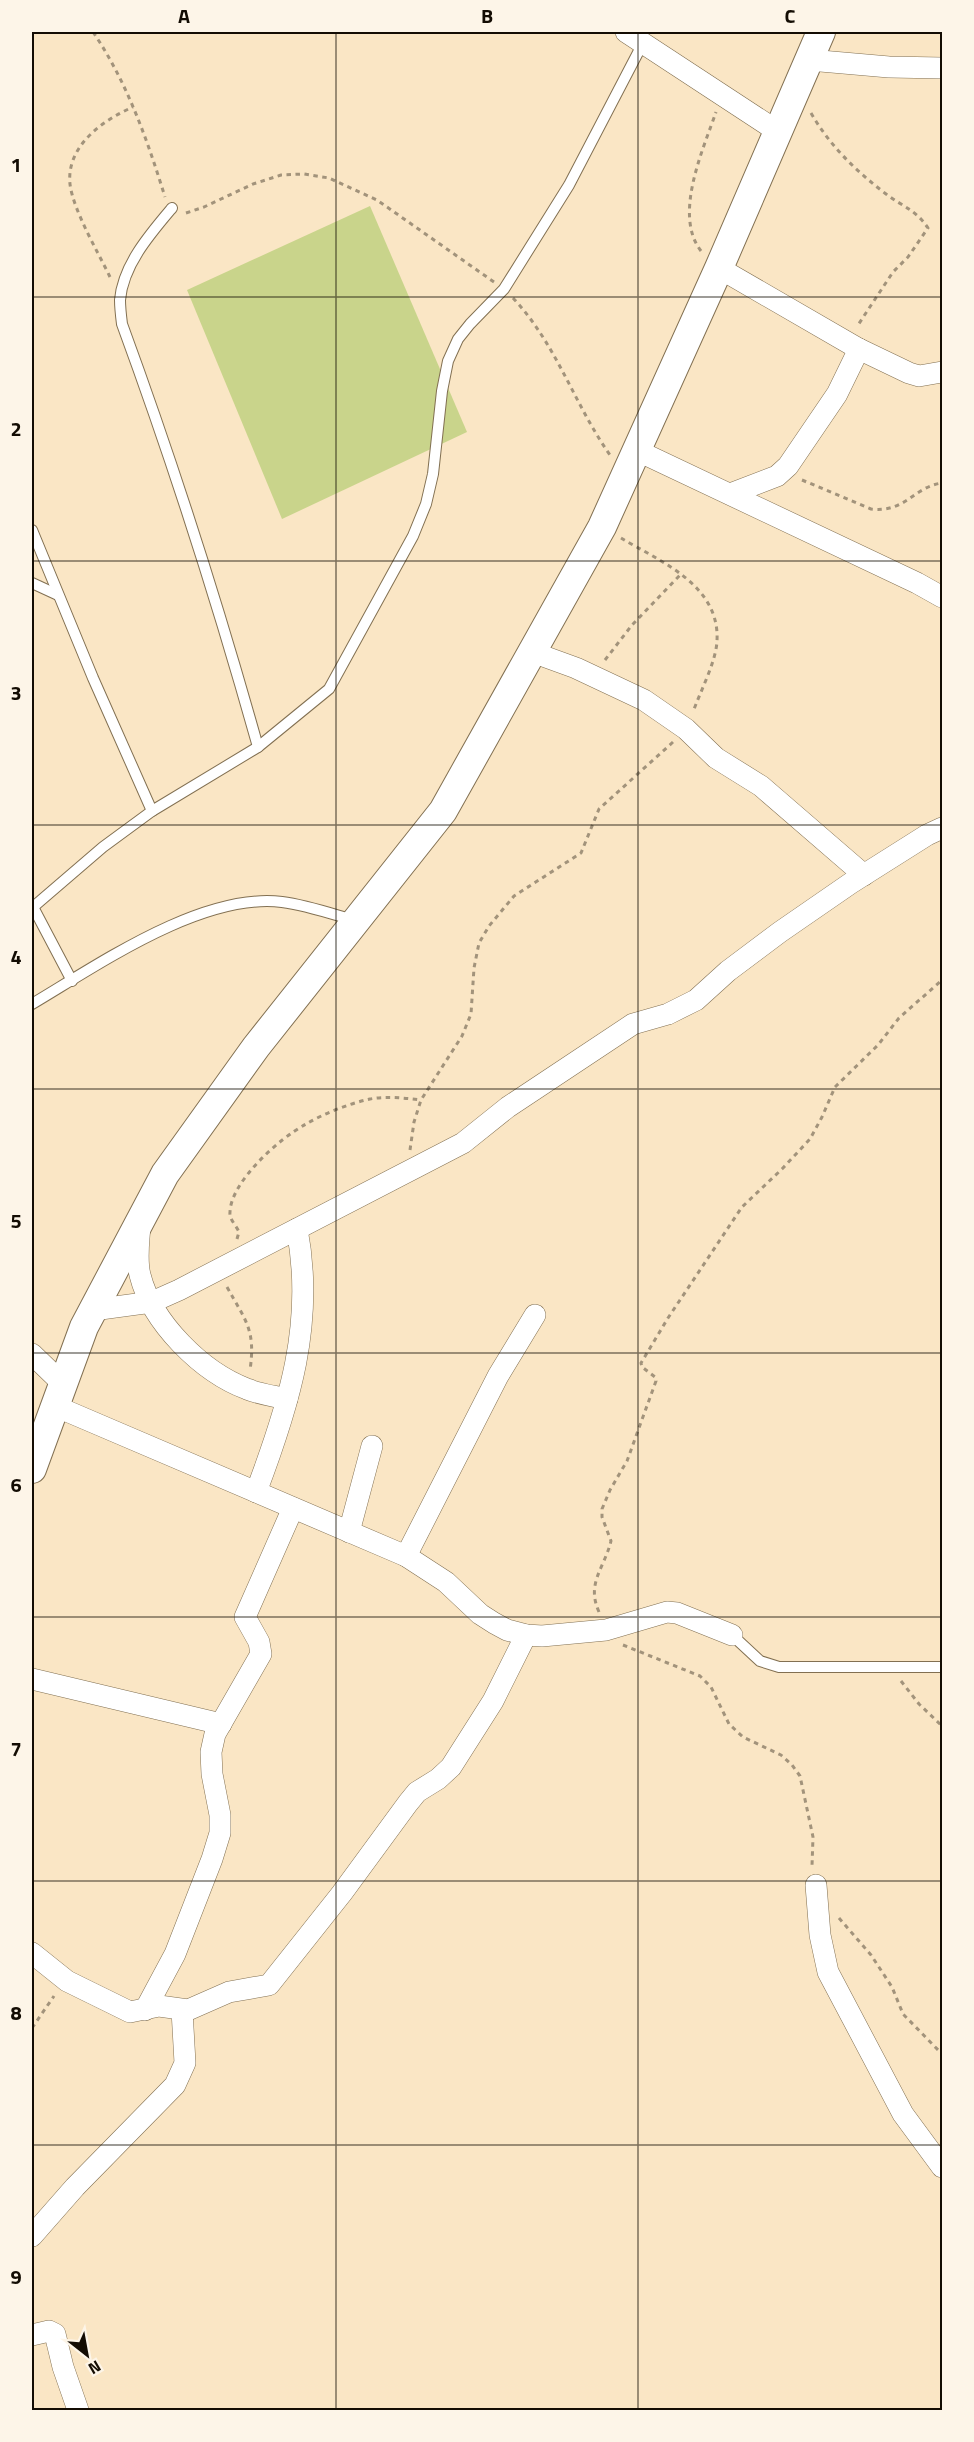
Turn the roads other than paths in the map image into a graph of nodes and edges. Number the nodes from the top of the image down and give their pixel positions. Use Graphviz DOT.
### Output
graph roads {
  1 [pos="822,32"];
  2 [pos="634,35"];
  3 [pos="809,60"];
  4 [pos="942,68"];
  5 [pos="777,131"];
  6 [pos="172,208"];
  7 [pos="719,268"];
  8 [pos="853,345"];
  9 [pos="942,372"];
  10 [pos="636,450"];
  11 [pos="730,494"];
  12 [pos="32,530"];
  13 [pos="32,583"];
  14 [pos="58,595"];
  15 [pos="942,597"];
  16 [pos="532,652"];
  17 [pos="258,747"];
  18 [pos="152,811"];
  19 [pos="942,828"];
  20 [pos="864,876"];
  21 [pos="32,907"];
  22 [pos="356,921"];
  23 [pos="72,981"];
  24 [pos="32,1004"];
  25 [pos="140,1221"];
  26 [pos="297,1230"];
  27 [pos="152,1302"];
  28 [pos="93,1310"];
  29 [pos="535,1315"];
  30 [pos="32,1354"];
  31 [pos="59,1395"];
  32 [pos="287,1399"];
  33 [pos="372,1446"];
  34 [pos="32,1469"];
  35 [pos="256,1492"];
  36 [pos="293,1508"];
  37 [pos="349,1532"];
  38 [pos="406,1556"];
  39 [pos="526,1635"];
  40 [pos="732,1635"];
  41 [pos="942,1667"];
  42 [pos="32,1679"];
  43 [pos="221,1724"];
  44 [pos="816,1885"];
  45 [pos="32,1953"];
  46 [pos="145,2010"];
  47 [pos="182,2010"];
  48 [pos="942,2167"];
  49 [pos="32,2236"];
  50 [pos="32,2335"];
  51 [pos="78,2410"];
  1 -- 3 [label="main road"];
  2 -- 5 [label="street"];
  2 -- 17 [label="lane"];
  3 -- 4 [label="street"];
  3 -- 5 [label="main road"];
  5 -- 7 [label="main road"];
  6 -- 17 [label="lane"];
  7 -- 8 [label="street"];
  7 -- 10 [label="main road"];
  8 -- 9 [label="street"];
  8 -- 11 [label="street"];
  10 -- 11 [label="street"];
  10 -- 16 [label="main road"];
  11 -- 15 [label="street"];
  12 -- 14 [label="lane"];
  13 -- 14 [label="lane"];
  14 -- 18 [label="lane"];
  16 -- 20 [label="street"];
  16 -- 22 [label="main road"];
  17 -- 18 [label="lane"];
  18 -- 21 [label="lane"];
  19 -- 20 [label="street"];
  20 -- 26 [label="street"];
  21 -- 23 [label="lane"];
  22 -- 23 [label="lane"];
  22 -- 25 [label="main road"];
  23 -- 24 [label="lane"];
  25 -- 27 [label="street"];
  25 -- 28 [label="main road"];
  26 -- 27 [label="street"];
  26 -- 32 [label="street"];
  27 -- 28 [label="street"];
  27 -- 32 [label="street"];
  28 -- 31 [label="main road"];
  29 -- 38 [label="street"];
  30 -- 31 [label="street"];
  31 -- 34 [label="main road"];
  31 -- 35 [label="street"];
  32 -- 35 [label="street"];
  33 -- 37 [label="street"];
  35 -- 36 [label="street"];
  36 -- 37 [label="street"];
  36 -- 43 [label="street"];
  37 -- 38 [label="street"];
  38 -- 39 [label="street"];
  39 -- 40 [label="street"];
  39 -- 47 [label="street"];
  40 -- 41 [label="lane"];
  42 -- 43 [label="street"];
  43 -- 46 [label="street"];
  44 -- 48 [label="street"];
  45 -- 46 [label="street"];
  46 -- 47 [label="street"];
  47 -- 49 [label="street"];
  50 -- 51 [label="street"];
}
